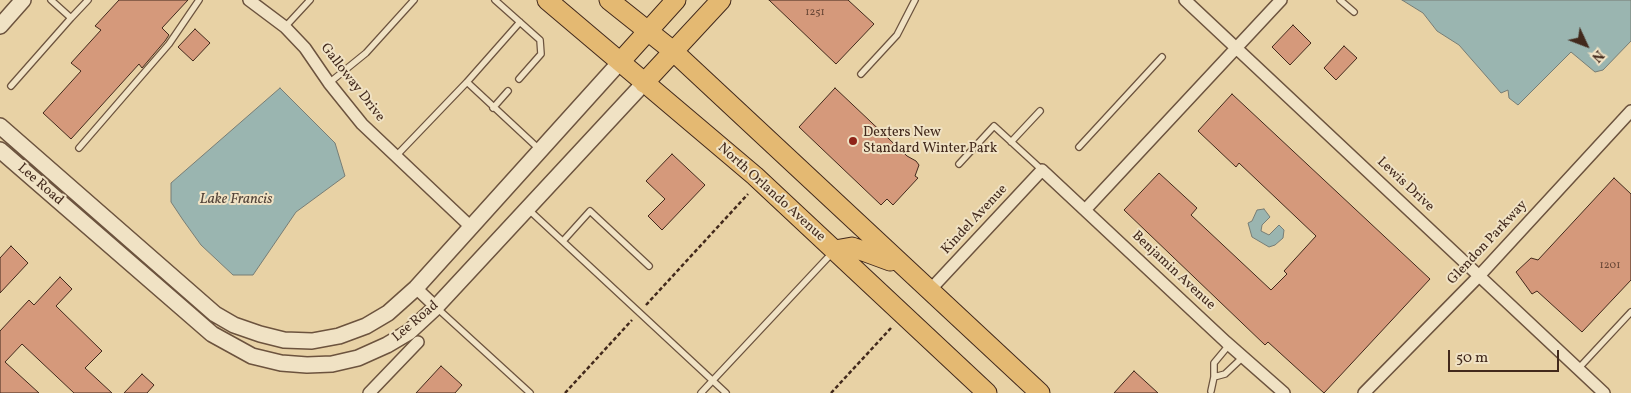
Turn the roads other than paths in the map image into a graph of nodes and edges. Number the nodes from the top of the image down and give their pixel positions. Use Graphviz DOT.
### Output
graph roads {
  1 [pos="23,0"];
  2 [pos="51,0"];
  3 [pos="88,0"];
  4 [pos="199,0"];
  5 [pos="310,0"];
  6 [pos="414,0"];
  7 [pos="495,0"];
  8 [pos="547,0"];
  9 [pos="610,0"];
  10 [pos="676,0"];
  11 [pos="721,0"];
  12 [pos="916,0"];
  13 [pos="1185,0"];
  14 [pos="1281,0"];
  15 [pos="1340,0"];
  16 [pos="255,1"];
  17 [pos="1354,12"];
  18 [pos="71,18"];
  19 [pos="520,22"];
  20 [pos="0,26"];
  21 [pos="285,27"];
  22 [pos="649,30"];
  23 [pos="1236,48"];
  24 [pos="674,51"];
  25 [pos="1162,57"];
  26 [pos="620,62"];
  27 [pos="861,74"];
  28 [pos="519,79"];
  29 [pos="329,82"];
  30 [pos="467,82"];
  31 [pos="644,83"];
  32 [pos="11,86"];
  33 [pos="508,91"];
  34 [pos="494,108"];
  35 [pos="1040,111"];
  36 [pos="1629,116"];
  37 [pos="0,126"];
  38 [pos="1011,142"];
  39 [pos="1079,147"];
  40 [pos="79,148"];
  41 [pos="0,150"];
  42 [pos="541,151"];
  43 [pos="397,155"];
  44 [pos="959,164"];
  45 [pos="1042,170"];
  46 [pos="528,208"];
  47 [pos="1085,210"];
  48 [pos="472,228"];
  49 [pos="563,241"];
  50 [pos="140,249"];
  51 [pos="835,250"];
  52 [pos="129,262"];
  53 [pos="648,266"];
  54 [pos="906,268"];
  55 [pos="1479,276"];
  56 [pos="416,288"];
  57 [pos="930,290"];
  58 [pos="436,307"];
  59 [pos="1631,312"];
  60 [pos="418,342"];
  61 [pos="1230,345"];
  62 [pos="1243,357"];
  63 [pos="1578,369"];
  64 [pos="1214,377"];
  65 [pos="713,380"];
  66 [pos="1210,392"];
  67 [pos="369,393"];
  68 [pos="530,393"];
  69 [pos="701,393"];
  70 [pos="726,393"];
  71 [pos="987,393"];
  72 [pos="1040,393"];
  73 [pos="1284,393"];
  74 [pos="1364,393"];
  75 [pos="1604,393"];
  1 -- 20 [label="street"];
  2 -- 18 [label="lane"];
  3 -- 18 [label="lane"];
  4 -- 40 [label="lane"];
  5 -- 21 [label="lane"];
  6 -- 29 [label="lane"];
  7 -- 19 [label="lane"];
  8 -- 26 [label="main road, North Orlando Avenue"];
  9 -- 22 [label="main road"];
  10 -- 22 [label="main road, Lee Road"];
  11 -- 24 [label="main road, Lee Road"];
  12 -- 27 [label="lane"];
  13 -- 23 [label="street, Lewis Drive"];
  14 -- 23 [label="street"];
  15 -- 17 [label="lane"];
  16 -- 21 [label="street, Galloway Drive"];
  18 -- 32 [label="lane"];
  19 -- 28 [label="lane"];
  19 -- 30 [label="lane"];
  21 -- 29 [label="street, Galloway Drive"];
  22 -- 24 [label="main road"];
  22 -- 26 [label="main road, Lee Road"];
  23 -- 47 [label="street"];
  23 -- 55 [label="street, Lewis Drive"];
  24 -- 31 [label="main road, Lee Road"];
  24 -- 54 [label="main road"];
  25 -- 39 [label="lane"];
  26 -- 31 [label="main road, North Orlando Avenue"];
  26 -- 42 [label="street, Lee Road"];
  29 -- 43 [label="street, Galloway Drive"];
  30 -- 34 [label="lane"];
  30 -- 43 [label="lane"];
  31 -- 46 [label="street, Lee Road"];
  31 -- 51 [label="main road, North Orlando Avenue"];
  33 -- 34 [label="lane"];
  34 -- 42 [label="lane"];
  35 -- 38 [label="lane"];
  36 -- 55 [label="street, Glendon Parkway"];
  37 -- 50 [label="street, Lee Road"];
  38 -- 44 [label="lane"];
  38 -- 45 [label="lane"];
  41 -- 52 [label="street, Lee Road"];
  42 -- 48 [label="street, Lee Road"];
  43 -- 48 [label="street, Galloway Drive"];
  45 -- 47 [label="street, Benjamin Avenue"];
  45 -- 57 [label="street, Kindel Avenue"];
  46 -- 49 [label="lane"];
  46 -- 58 [label="street, Lee Road"];
  47 -- 61 [label="street, Benjamin Avenue"];
  48 -- 56 [label="street, Lee Road"];
  49 -- 53 [label="lane"];
  49 -- 65 [label="lane"];
  50 -- 52 [label="street"];
  50 -- 56 [label="street, Lee Road"];
  51 -- 54 [label="main road"];
  51 -- 65 [label="lane"];
  51 -- 71 [label="main road, North Orlando Avenue"];
  52 -- 58 [label="street, Lee Road"];
  54 -- 57 [label="main road"];
  55 -- 63 [label="street, Lewis Drive"];
  55 -- 74 [label="street, Glendon Parkway"];
  56 -- 58 [label="street"];
  57 -- 72 [label="main road"];
  58 -- 68 [label="lane"];
  59 -- 63 [label="lane"];
  60 -- 67 [label="street"];
  61 -- 62 [label="street, Benjamin Avenue"];
  61 -- 64 [label="lane"];
  62 -- 64 [label="lane"];
  62 -- 73 [label="street, Benjamin Avenue"];
  63 -- 75 [label="street, Lewis Drive"];
  64 -- 66 [label="lane"];
  65 -- 69 [label="lane"];
  65 -- 70 [label="lane"];
}
